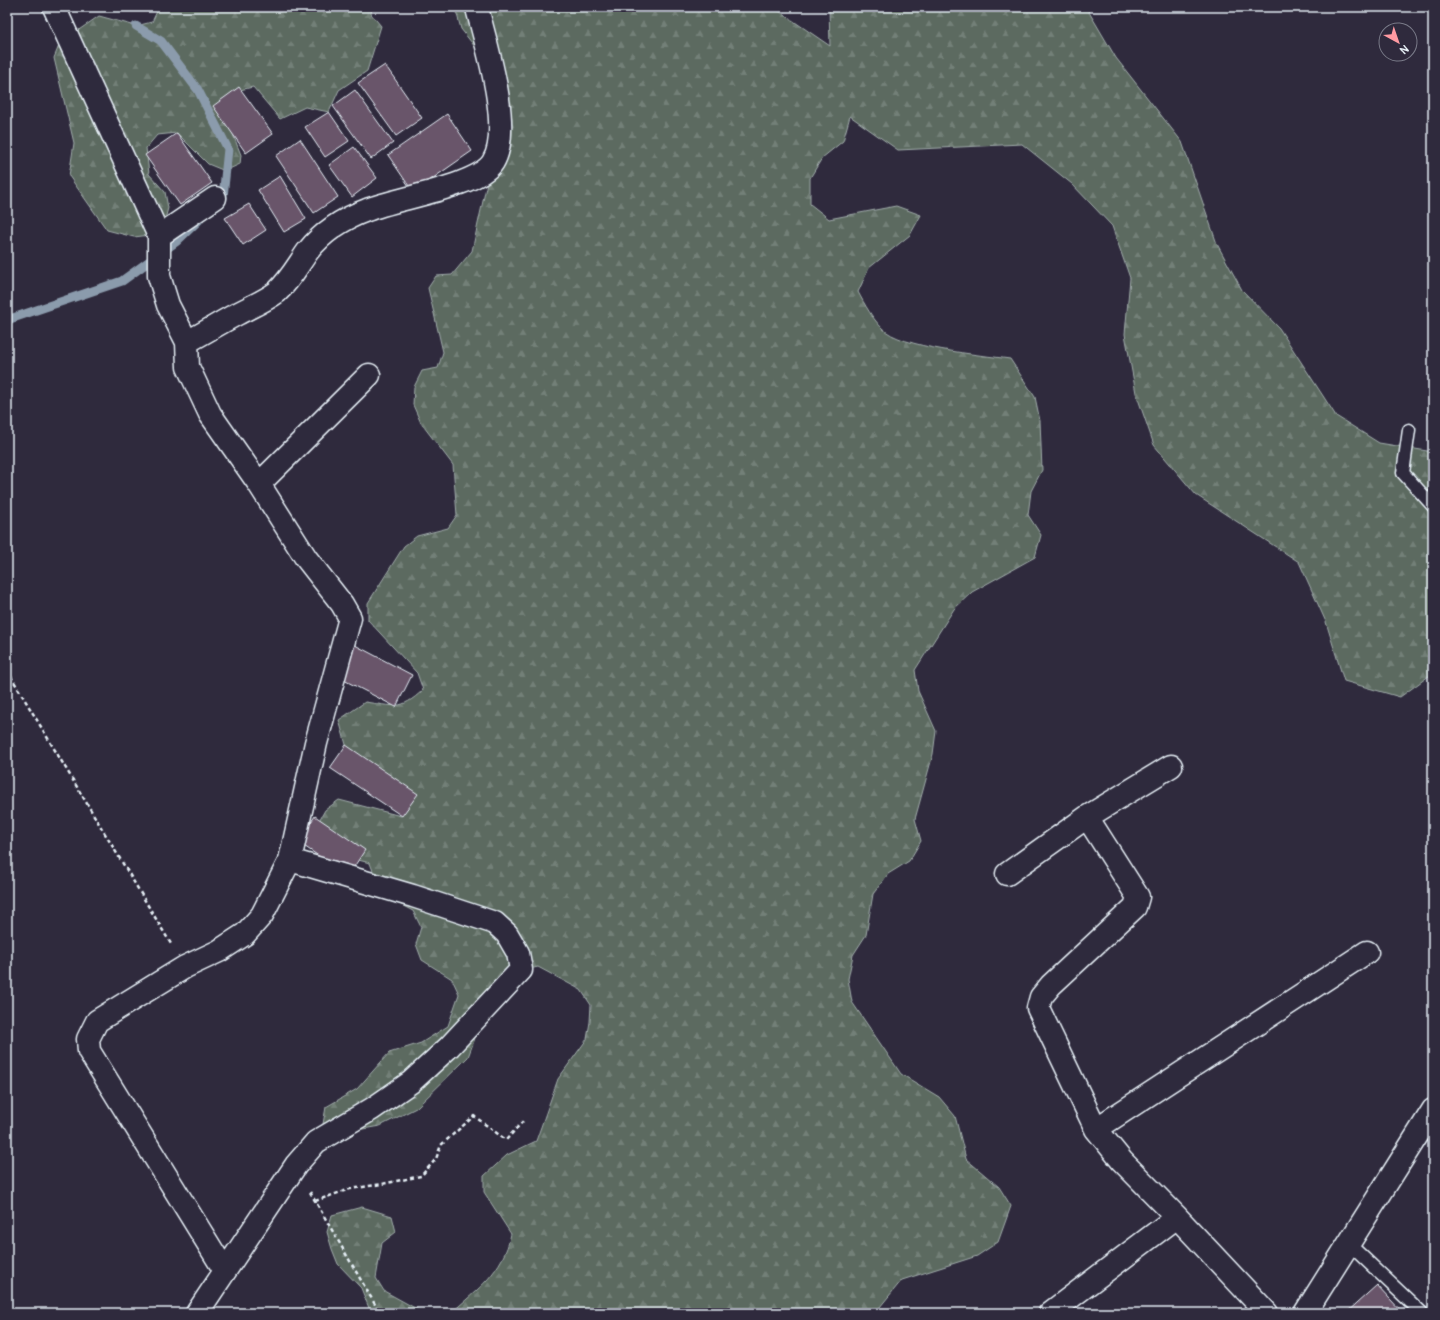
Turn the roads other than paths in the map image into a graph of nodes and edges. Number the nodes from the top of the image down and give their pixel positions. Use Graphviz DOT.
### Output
graph roads {
  1 [pos="54,7"];
  2 [pos="477,8"];
  3 [pos="215,198"];
  4 [pos="160,239"];
  5 [pos="187,342"];
  6 [pos="369,375"];
  7 [pos="1409,430"];
  8 [pos="259,484"];
  9 [pos="1433,506"];
  10 [pos="1171,766"];
  11 [pos="1087,817"];
  12 [pos="290,860"];
  13 [pos="1007,874"];
  14 [pos="1367,952"];
  15 [pos="1433,1110"];
  16 [pos="1096,1129"];
  17 [pos="1177,1216"];
  18 [pos="1348,1243"];
  19 [pos="225,1271"];
  20 [pos="197,1313"];
  21 [pos="1050,1313"];
  22 [pos="1267,1313"];
  23 [pos="1305,1313"];
  24 [pos="1422,1313"];
  1 -- 4 [label="street"];
  2 -- 5 [label="street"];
  3 -- 4 [label="street"];
  4 -- 5 [label="street"];
  5 -- 8 [label="street"];
  6 -- 8 [label="street"];
  7 -- 9 [label="lane"];
  8 -- 12 [label="street"];
  10 -- 11 [label="street"];
  11 -- 13 [label="street"];
  11 -- 16 [label="street"];
  12 -- 19 [label="street"];
  12 -- 19 [label="street"];
  14 -- 16 [label="street"];
  15 -- 18 [label="street"];
  16 -- 17 [label="street"];
  17 -- 21 [label="street"];
  17 -- 22 [label="street"];
  18 -- 23 [label="street"];
  18 -- 24 [label="lane"];
  19 -- 20 [label="street"];
}
